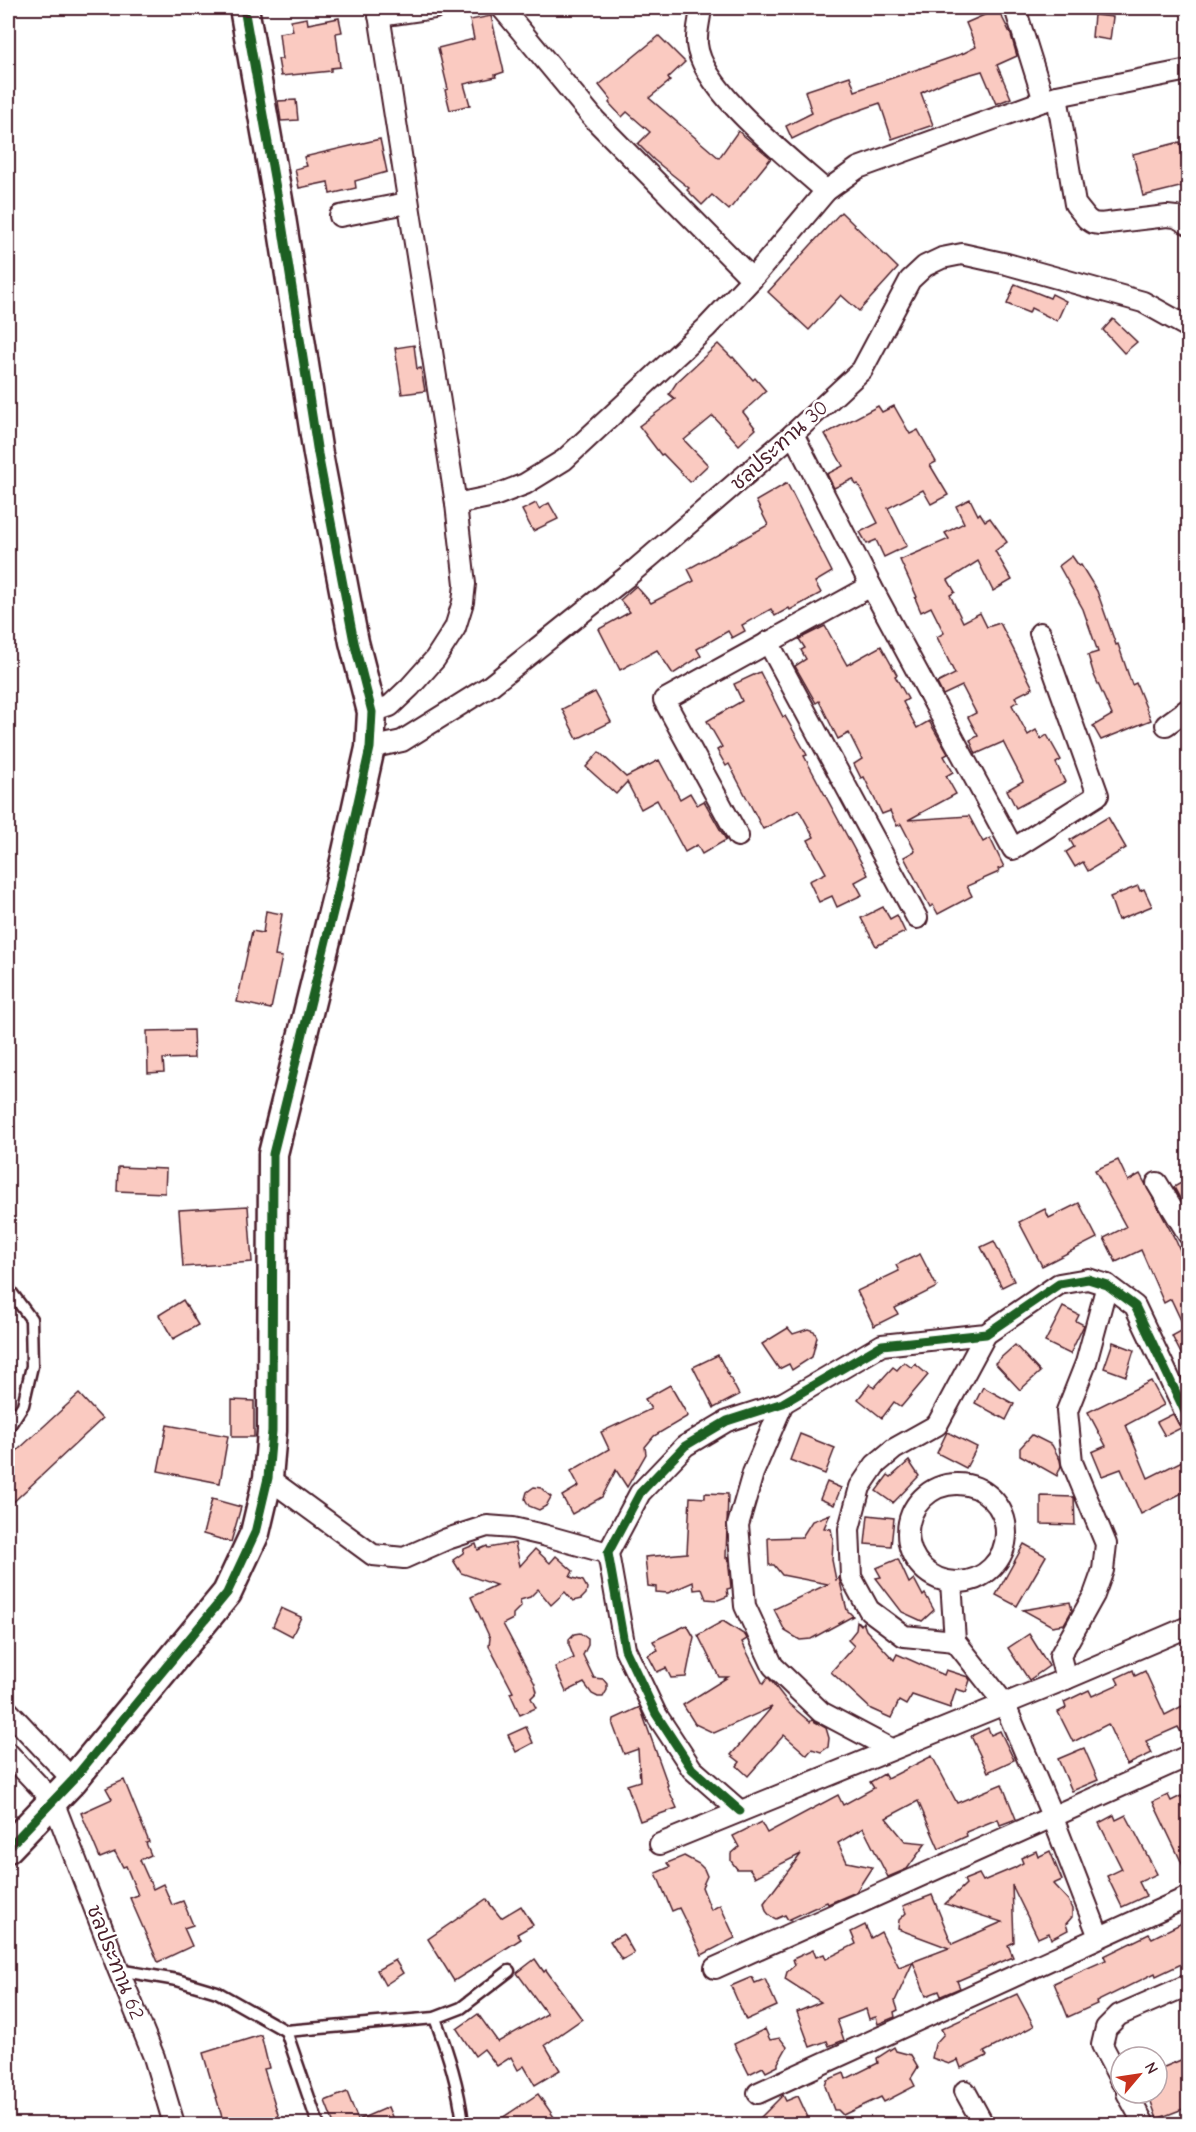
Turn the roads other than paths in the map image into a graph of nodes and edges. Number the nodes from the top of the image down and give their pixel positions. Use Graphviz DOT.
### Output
graph roads {
  1 [pos="244,8"];
  2 [pos="434,8"];
  3 [pos="502,8"];
  4 [pos="701,8"];
  5 [pos="1015,8"];
  6 [pos="378,12"];
  7 [pos="1188,70"];
  8 [pos="1051,99"];
  9 [pos="826,191"];
  10 [pos="407,203"];
  11 [pos="340,216"];
  12 [pos="1188,224"];
  13 [pos="752,279"];
  14 [pos="1188,327"];
  15 [pos="793,434"];
  16 [pos="456,504"];
  17 [pos="871,586"];
  18 [pos="1040,633"];
  19 [pos="768,642"];
  20 [pos="1188,709"];
  21 [pos="372,712"];
  22 [pos="1166,725"];
  23 [pos="370,748"];
  24 [pos="738,836"];
  25 [pos="917,918"];
  26 [pos="1157,1184"];
  27 [pos="1188,1234"];
  28 [pos="1107,1285"];
  29 [pos="8,1288"];
  30 [pos="986,1334"];
  31 [pos="783,1403"];
  32 [pos="1188,1418"];
  33 [pos="8,1428"];
  34 [pos="268,1478"];
  35 [pos="608,1553"];
  36 [pos="951,1582"];
  37 [pos="1188,1627"];
  38 [pos="955,1641"];
  39 [pos="1066,1679"];
  40 [pos="1004,1703"];
  41 [pos="8,1711"];
  42 [pos="891,1749"];
  43 [pos="8,1753"];
  44 [pos="1188,1756"];
  45 [pos="73,1780"];
  46 [pos="53,1801"];
  47 [pos="740,1811"];
  48 [pos="1053,1818"];
  49 [pos="660,1844"];
  50 [pos="8,1848"];
  51 [pos="1188,1897"];
  52 [pos="1099,1937"];
  53 [pos="715,1968"];
  54 [pos="118,1970"];
  55 [pos="509,1971"];
  56 [pos="1188,1985"];
  57 [pos="435,2018"];
  58 [pos="286,2031"];
  59 [pos="1109,2058"];
  60 [pos="965,2091"];
  61 [pos="758,2093"];
  62 [pos="1134,2105"];
  63 [pos="174,2124"];
  64 [pos="318,2124"];
  65 [pos="463,2124"];
  66 [pos="983,2124"];
  67 [pos="1144,2124"];
  1 -- 21 [label="street"];
  2 -- 6 [label="street"];
  3 -- 13 [label="street"];
  4 -- 9 [label="street"];
  5 -- 8 [label="street"];
  6 -- 10 [label="street"];
  7 -- 8 [label="street"];
  8 -- 9 [label="street"];
  8 -- 12 [label="street"];
  9 -- 13 [label="street"];
  10 -- 11 [label="street"];
  10 -- 16 [label="street"];
  13 -- 16 [label="street"];
  14 -- 15 [label="street, ชลประทาน 30"];
  15 -- 17 [label="street"];
  15 -- 23 [label="street, ชลประทาน 30"];
  16 -- 21 [label="street"];
  17 -- 18 [label="street"];
  17 -- 19 [label="street"];
  19 -- 24 [label="street"];
  19 -- 25 [label="street"];
  20 -- 22 [label="street"];
  21 -- 23 [label="street"];
  23 -- 34 [label="street"];
  26 -- 27 [label="street"];
  28 -- 30 [label="street"];
  28 -- 32 [label="street"];
  28 -- 39 [label="street"];
  29 -- 33 [label="lane"];
  30 -- 31 [label="street"];
  30 -- 38 [label="street"];
  31 -- 35 [label="street"];
  31 -- 42 [label="street"];
  34 -- 35 [label="street"];
  34 -- 45 [label="street"];
  35 -- 47 [label="street"];
  36 -- 36 [label="street"];
  36 -- 38 [label="street"];
  37 -- 39 [label="street"];
  38 -- 40 [label="street"];
  39 -- 40 [label="street"];
  40 -- 42 [label="street"];
  40 -- 48 [label="street"];
  41 -- 45 [label="street"];
  42 -- 47 [label="street"];
  43 -- 46 [label="street"];
  44 -- 48 [label="street"];
  45 -- 46 [label="street"];
  46 -- 50 [label="street"];
  46 -- 54 [label="street, ชลประทาน 62"];
  47 -- 49 [label="street"];
  48 -- 52 [label="street"];
  48 -- 53 [label="street"];
  51 -- 52 [label="street"];
  52 -- 61 [label="street"];
  54 -- 58 [label="lane"];
  54 -- 63 [label="street, ชลประทาน 62"];
  55 -- 57 [label="lane"];
  56 -- 59 [label="street"];
  57 -- 58 [label="lane"];
  57 -- 65 [label="lane"];
  58 -- 64 [label="lane"];
  60 -- 66 [label="street"];
  62 -- 67 [label="street"];
}
